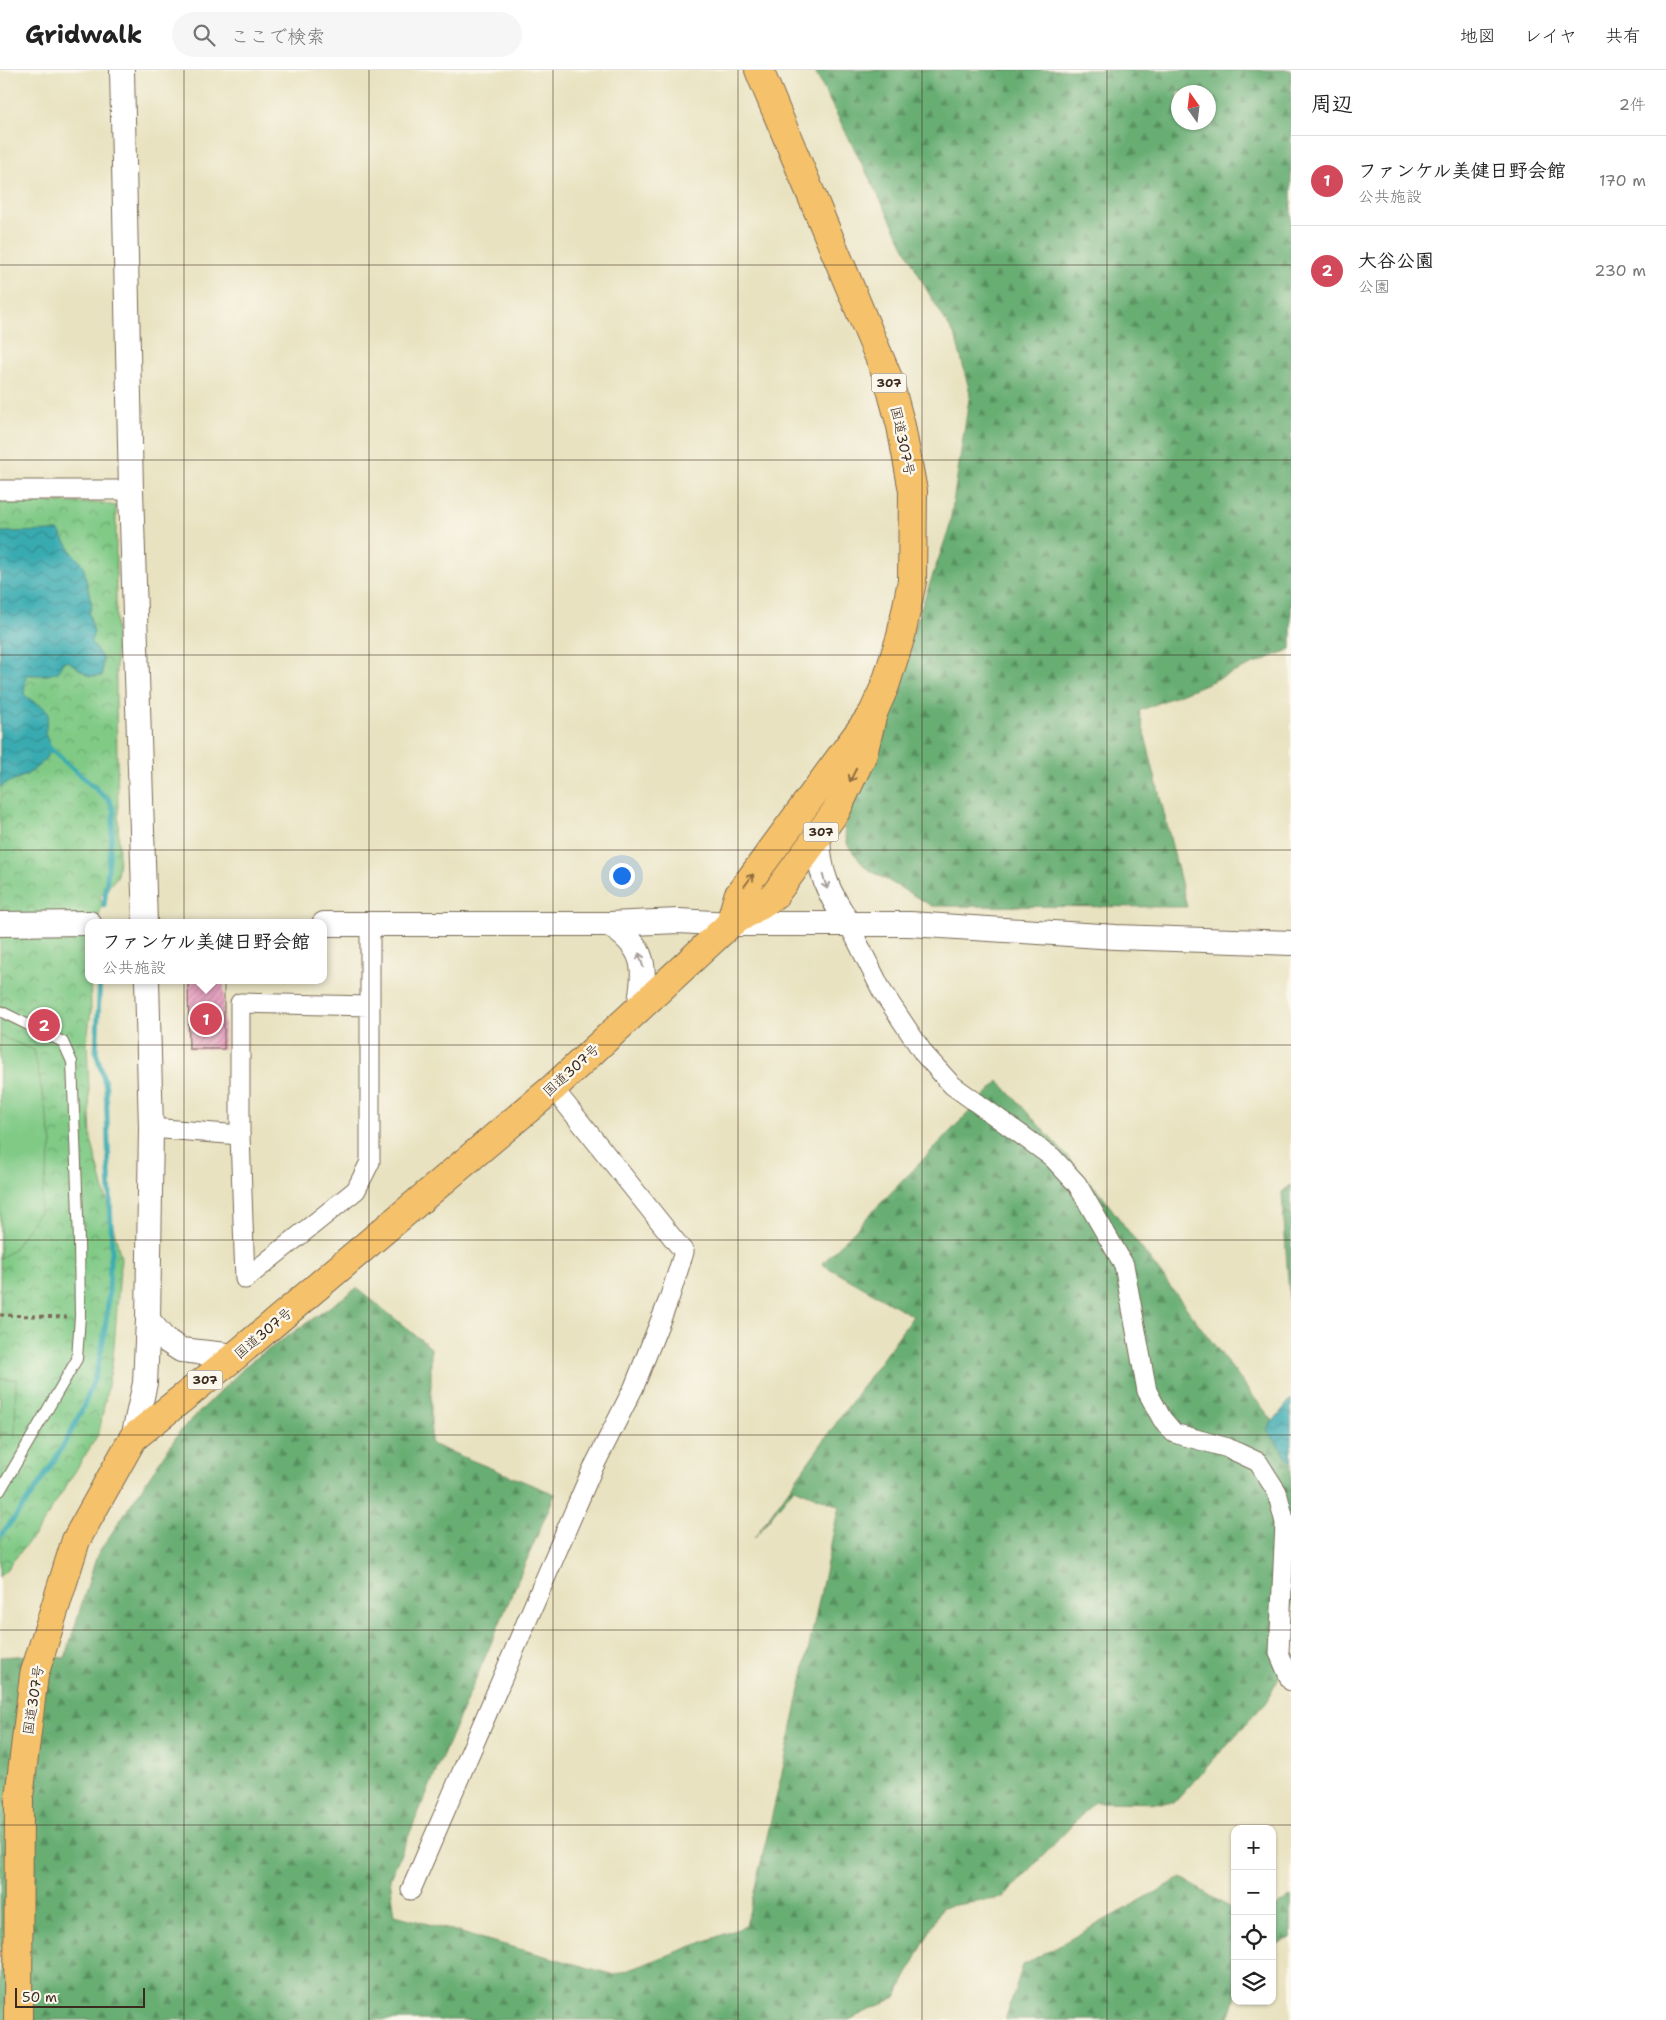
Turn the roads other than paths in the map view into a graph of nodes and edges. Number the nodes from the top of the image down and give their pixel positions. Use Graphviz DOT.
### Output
graph roads {
  1 [pos="122,70"];
  2 [pos="759,70"];
  3 [pos="0,490"];
  4 [pos="131,490"];
  5 [pos="873,713"];
  6 [pos="818,836"];
  7 [pos="145,919"];
  8 [pos="85,923"];
  9 [pos="848,923"];
  10 [pos="0,924"];
  11 [pos="327,924"];
  12 [pos="370,924"];
  13 [pos="609,924"];
  14 [pos="730,924"];
  15 [pos="1291,943"];
  16 [pos="147,984"];
  17 [pos="370,1006"];
  18 [pos="639,1008"];
  19 [pos="0,1011"];
  20 [pos="553,1088"];
  21 [pos="151,1128"];
  22 [pos="240,1135"];
  23 [pos="148,1320"];
  24 [pos="235,1356"];
  25 [pos="133,1438"];
  26 [pos="0,1491"];
  27 [pos="1291,1681"];
  28 [pos="411,1890"];
  29 [pos="18,2020"];
  1 -- 4 [label="street"];
  2 -- 5 [label="highway, 国道307号 / 307"];
  3 -- 4 [label="street"];
  4 -- 7 [label="street"];
  5 -- 6 [label="highway, 国道307号 / 307, one-way"];
  14 -- 5 [label="highway, 国道307号 / 307, one-way"];
  6 -- 9 [label="street, one-way"];
  6 -- 14 [label="highway, 国道307号 / 307"];
  8 -- 10 [label="street"];
  9 -- 14 [label="street"];
  9 -- 15 [label="street"];
  9 -- 27 [label="street"];
  11 -- 12 [label="street"];
  12 -- 13 [label="street"];
  12 -- 17 [label="street"];
  13 -- 14 [label="street"];
  18 -- 13 [label="street, one-way"];
  14 -- 18 [label="highway, 国道307号 / 307"];
  16 -- 21 [label="street"];
  17 -- 22 [label="street"];
  17 -- 22 [label="street"];
  18 -- 20 [label="highway, 国道307号 / 307"];
  19 -- 26 [label="lane"];
  20 -- 24 [label="highway, 国道307号 / 307"];
  20 -- 28 [label="street"];
  21 -- 22 [label="street"];
  21 -- 23 [label="street"];
  23 -- 24 [label="street"];
  23 -- 25 [label="street"];
  24 -- 25 [label="highway, 国道307号 / 307"];
  25 -- 29 [label="highway, 国道307号 / 307"];
}
